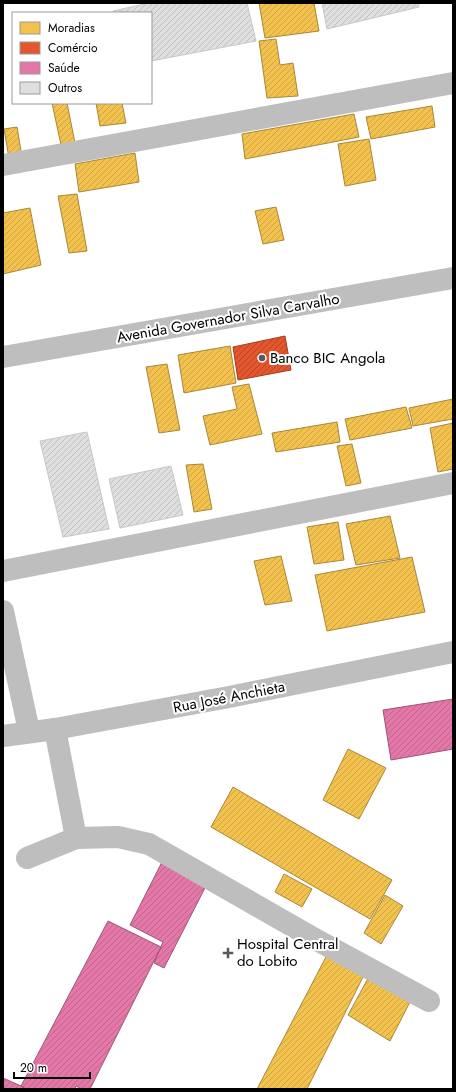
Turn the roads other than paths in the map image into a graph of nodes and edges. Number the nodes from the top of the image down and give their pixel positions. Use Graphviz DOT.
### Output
graph roads {
  1 [pos="453,83"];
  2 [pos="3,165"];
  3 [pos="453,278"];
  4 [pos="3,356"];
  5 [pos="453,483"];
  6 [pos="3,571"];
  7 [pos="3,611"];
  8 [pos="453,652"];
  9 [pos="55,729"];
  10 [pos="29,731"];
  11 [pos="3,736"];
  12 [pos="76,838"];
  13 [pos="27,858"];
  14 [pos="429,1001"];
  1 -- 2 [label="street"];
  3 -- 4 [label="street, Avenida Governador Silva Carvalho"];
  5 -- 6 [label="street"];
  7 -- 10 [label="street"];
  8 -- 9 [label="street, Rua José Anchieta"];
  9 -- 10 [label="street, Rua José Anchieta"];
  9 -- 12 [label="street"];
  10 -- 11 [label="street, Rua José Anchieta"];
  12 -- 13 [label="street"];
  12 -- 14 [label="street"];
}
